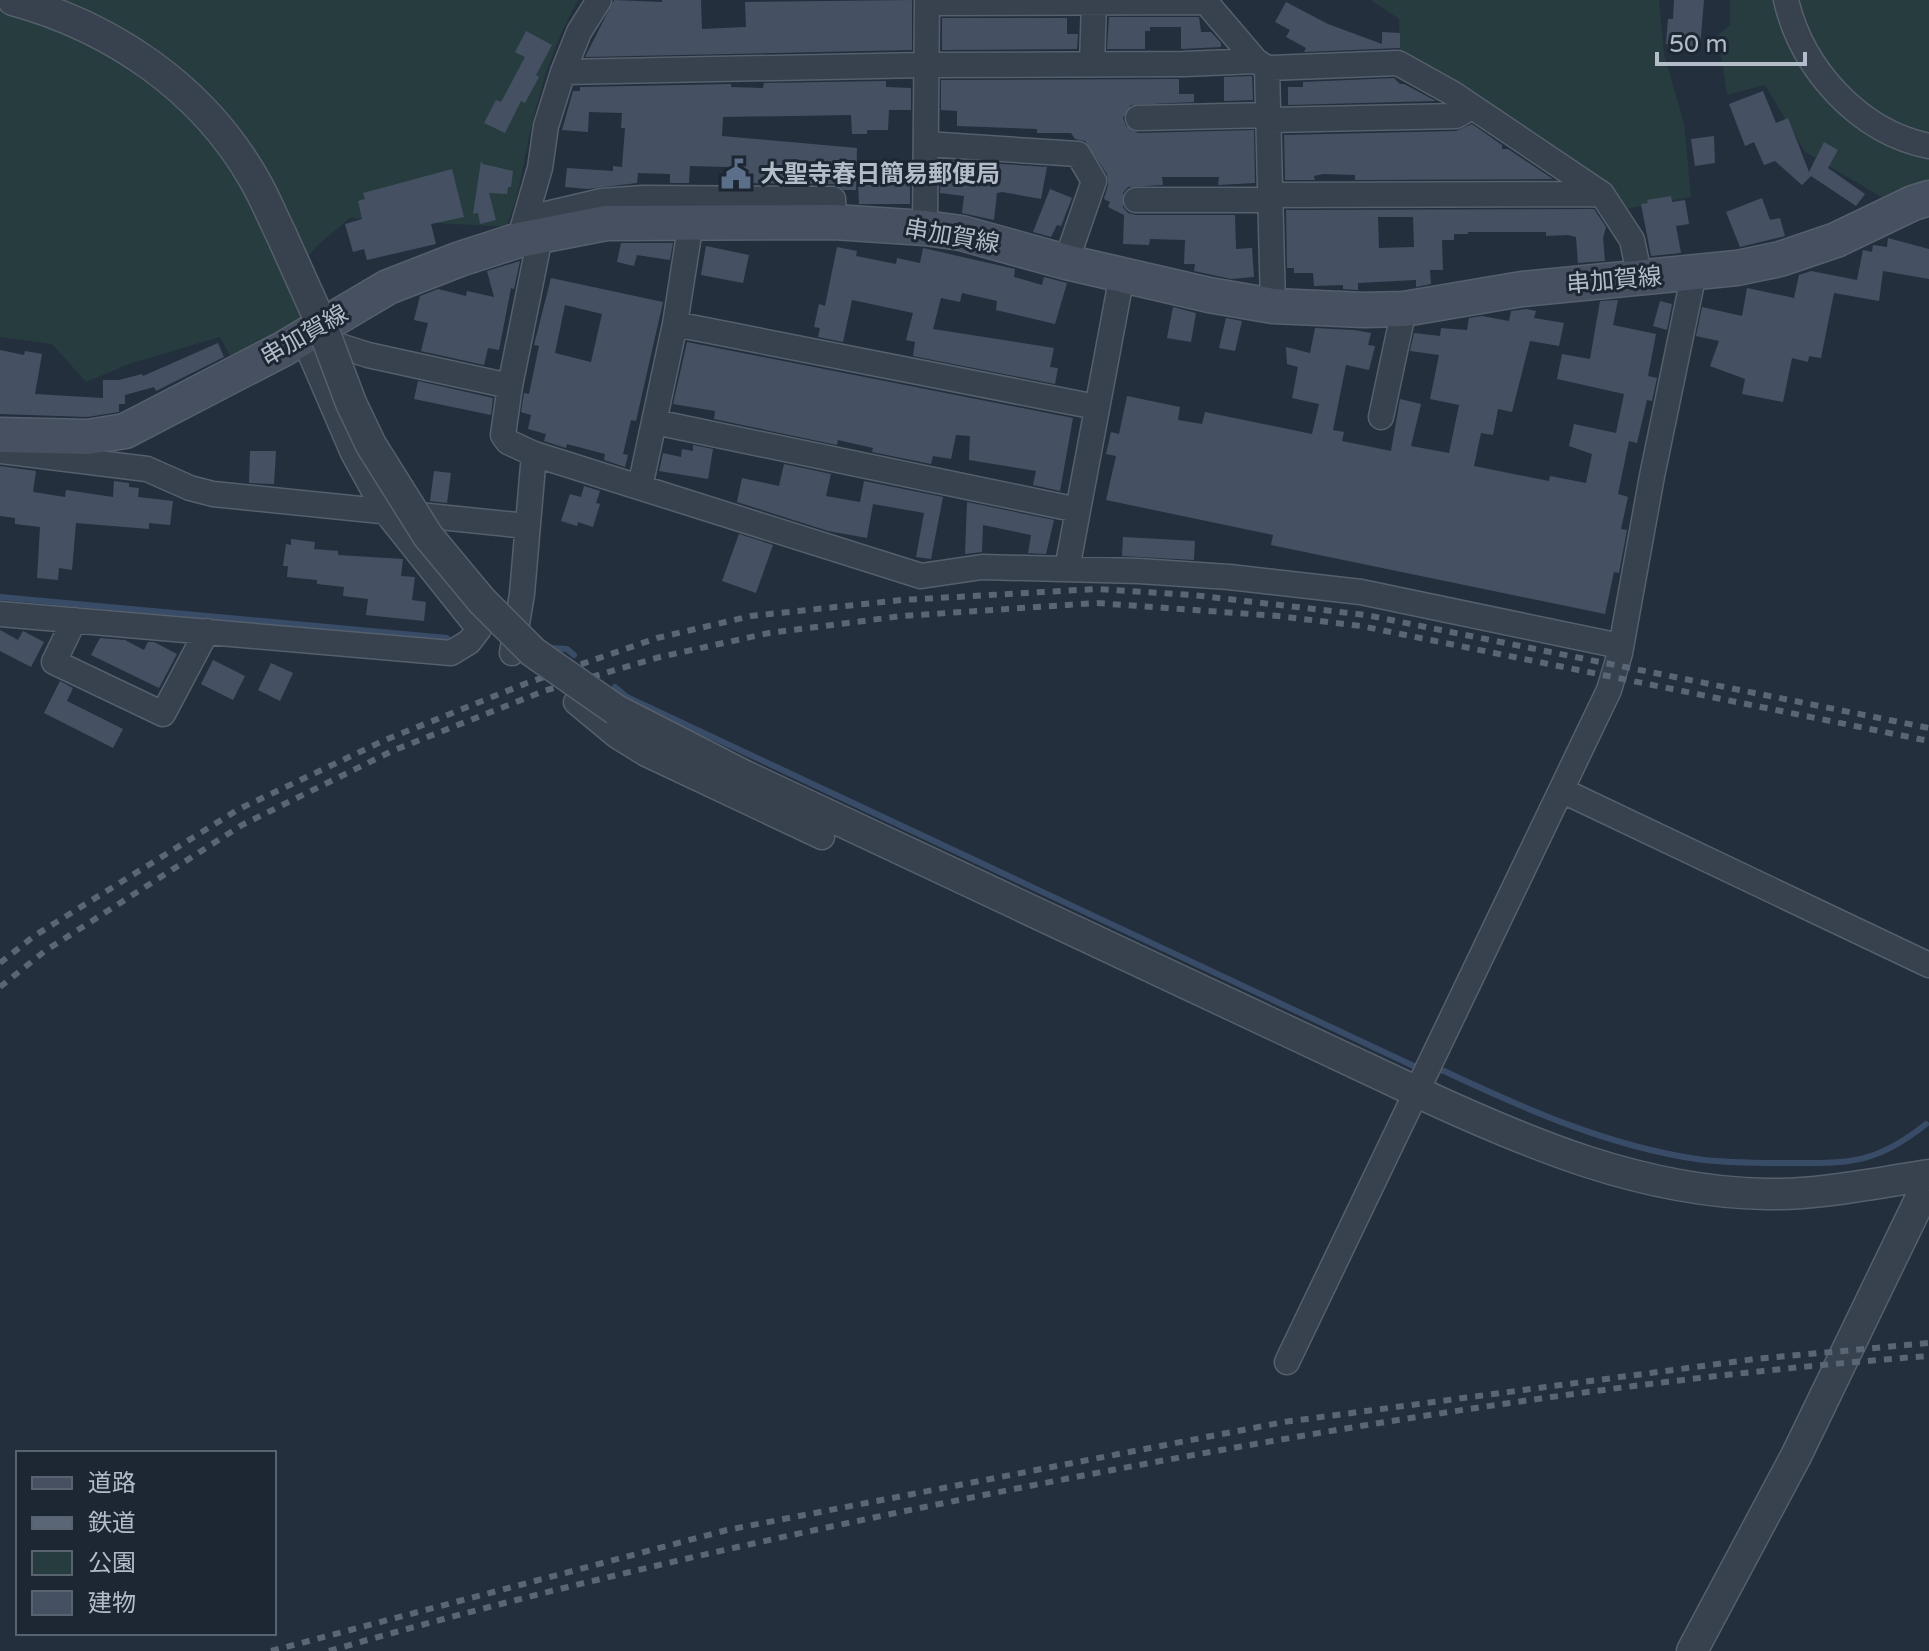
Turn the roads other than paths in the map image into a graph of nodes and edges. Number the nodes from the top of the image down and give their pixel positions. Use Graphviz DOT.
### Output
graph roads {
  1 [pos="13,0"];
  2 [pos="599,0"];
  3 [pos="1786,0"];
  4 [pos="927,1"];
  5 [pos="1205,1"];
  6 [pos="1094,2"];
  7 [pos="1092,64"];
  8 [pos="925,65"];
  9 [pos="1262,65"];
  10 [pos="563,72"];
  11 [pos="1472,107"];
  12 [pos="1138,118"];
  13 [pos="1269,118"];
  14 [pos="926,144"];
  15 [pos="1929,146"];
  16 [pos="1602,194"];
  17 [pos="1269,198"];
  18 [pos="1929,198"];
  19 [pos="1136,200"];
  20 [pos="691,222"];
  21 [pos="834,222"];
  22 [pos="925,228"];
  23 [pos="528,232"];
  24 [pos="1066,262"];
  25 [pos="1694,273"];
  26 [pos="1122,275"];
  27 [pos="1640,278"];
  28 [pos="1273,306"];
  29 [pos="1404,309"];
  30 [pos="675,324"];
  31 [pos="305,336"];
  32 [pos="510,386"];
  33 [pos="1096,407"];
  34 [pos="1381,417"];
  35 [pos="655,422"];
  36 [pos="0,435"];
  37 [pos="0,451"];
  38 [pos="534,454"];
  39 [pos="640,487"];
  40 [pos="1078,510"];
  41 [pos="385,511"];
  42 [pos="527,526"];
  43 [pos="1067,569"];
  44 [pos="0,614"];
  45 [pos="74,620"];
  46 [pos="479,629"];
  47 [pos="207,631"];
  48 [pos="1620,646"];
  49 [pos="512,653"];
  50 [pos="537,672"];
  51 [pos="576,702"];
  52 [pos="1561,790"];
  53 [pos="822,837"];
  54 [pos="1929,965"];
  55 [pos="1417,1092"];
  56 [pos="1929,1178"];
  57 [pos="1287,1362"];
  58 [pos="1692,1651"];
  1 -- 55 [label="street, bridge"];
  2 -- 10 [label="street"];
  3 -- 15 [label="street"];
  4 -- 6 [label="street"];
  4 -- 8 [label="street"];
  5 -- 6 [label="street"];
  5 -- 9 [label="street"];
  6 -- 7 [label="street"];
  7 -- 8 [label="street"];
  7 -- 9 [label="street"];
  8 -- 10 [label="street"];
  8 -- 14 [label="street"];
  9 -- 11 [label="street"];
  9 -- 13 [label="street"];
  10 -- 23 [label="street"];
  11 -- 13 [label="street"];
  11 -- 16 [label="street"];
  12 -- 13 [label="street"];
  13 -- 17 [label="street"];
  14 -- 22 [label="street"];
  14 -- 24 [label="street"];
  16 -- 17 [label="street"];
  16 -- 27 [label="street"];
  17 -- 19 [label="street"];
  17 -- 28 [label="street"];
  18 -- 25 [label="main road, 串加賀線"];
  20 -- 21 [label="main road, 串加賀線"];
  20 -- 23 [label="main road, 串加賀線"];
  20 -- 30 [label="street"];
  21 -- 22 [label="main road, 串加賀線"];
  21 -- 23 [label="street"];
  22 -- 24 [label="main road, 串加賀線"];
  23 -- 31 [label="main road, 串加賀線"];
  23 -- 32 [label="street"];
  24 -- 26 [label="main road, 串加賀線"];
  25 -- 27 [label="main road, 串加賀線"];
  25 -- 48 [label="street"];
  26 -- 28 [label="main road, 串加賀線"];
  26 -- 33 [label="street"];
  27 -- 29 [label="main road, 串加賀線"];
  28 -- 29 [label="main road, 串加賀線"];
  29 -- 34 [label="street"];
  30 -- 33 [label="street"];
  30 -- 35 [label="street"];
  31 -- 32 [label="street"];
  31 -- 36 [label="main road, 串加賀線"];
  31 -- 41 [label="street"];
  32 -- 38 [label="street"];
  33 -- 40 [label="street"];
  35 -- 39 [label="street"];
  35 -- 40 [label="street"];
  37 -- 41 [label="street"];
  38 -- 39 [label="street"];
  38 -- 42 [label="street"];
  39 -- 43 [label="street"];
  40 -- 43 [label="street"];
  41 -- 42 [label="street"];
  41 -- 46 [label="street"];
  42 -- 49 [label="street"];
  43 -- 48 [label="street"];
  44 -- 45 [label="street"];
  45 -- 47 [label="street"];
  45 -- 47 [label="street"];
  46 -- 47 [label="street"];
  46 -- 49 [label="street"];
  48 -- 52 [label="street"];
  49 -- 50 [label="street"];
  51 -- 53 [label="street"];
  52 -- 54 [label="street"];
  52 -- 55 [label="street"];
  55 -- 56 [label="street"];
  55 -- 57 [label="street"];
  56 -- 58 [label="street"];
}
